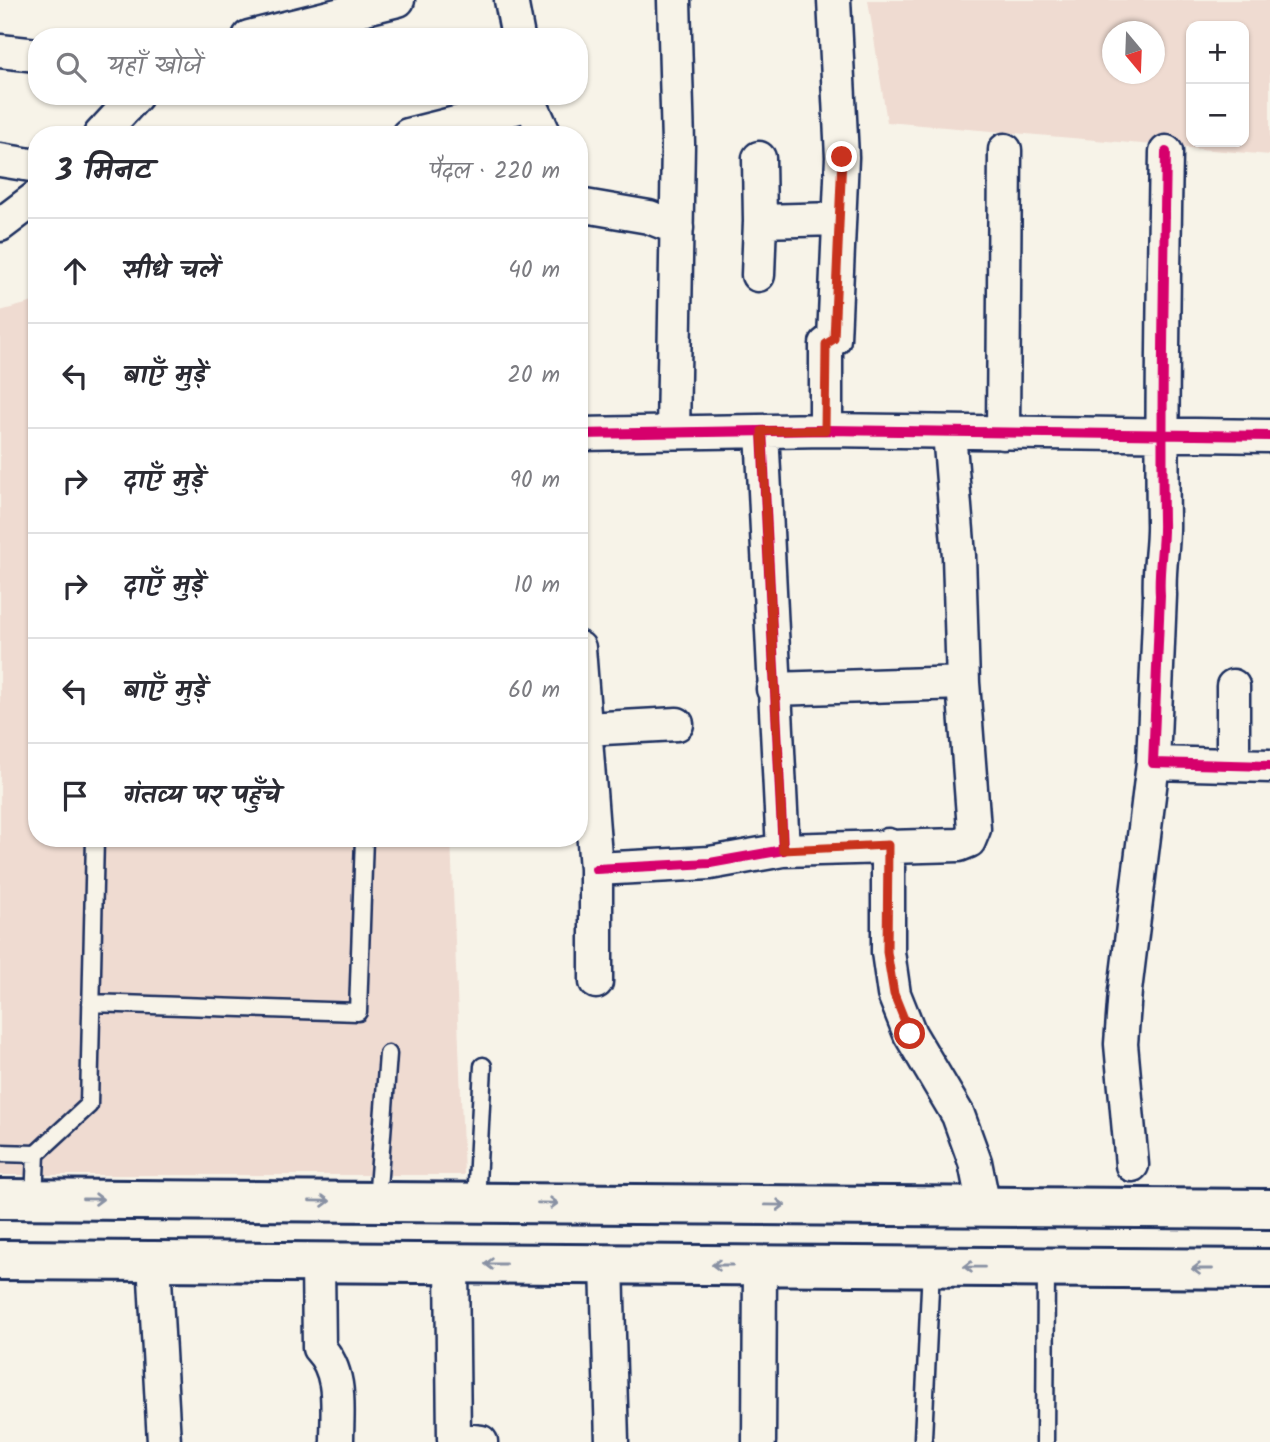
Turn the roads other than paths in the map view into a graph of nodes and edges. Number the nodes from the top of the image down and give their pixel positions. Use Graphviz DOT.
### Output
graph roads {
  1 [pos="398,0"];
  2 [pos="511,0"];
  3 [pos="674,0"];
  4 [pos="834,0"];
  5 [pos="286,28"];
  6 [pos="516,28"];
  7 [pos="0,51"];
  8 [pos="28,54"];
  9 [pos="127,105"];
  10 [pos="513,105"];
  11 [pos="533,105"];
  12 [pos="108,126"];
  13 [pos="440,126"];
  14 [pos="541,126"];
  15 [pos="1005,150"];
  16 [pos="1166,152"];
  17 [pos="760,158"];
  18 [pos="0,160"];
  19 [pos="28,165"];
  20 [pos="28,204"];
  21 [pos="588,207"];
  22 [pos="838,219"];
  23 [pos="760,221"];
  24 [pos="0,225"];
  25 [pos="677,228"];
  26 [pos="758,275"];
  27 [pos="825,430"];
  28 [pos="762,431"];
  29 [pos="673,432"];
  30 [pos="949,432"];
  31 [pos="588,433"];
  32 [pos="1003,433"];
  33 [pos="1161,435"];
  34 [pos="1270,436"];
  35 [pos="963,683"];
  36 [pos="1233,686"];
  37 [pos="773,690"];
  38 [pos="677,724"];
  39 [pos="588,729"];
  40 [pos="1153,763"];
  41 [pos="1233,765"];
  42 [pos="1270,766"];
  43 [pos="588,767"];
  44 [pos="888,845"];
  45 [pos="95,847"];
  46 [pos="364,847"];
  47 [pos="783,850"];
  48 [pos="596,869"];
  49 [pos="597,982"];
  50 [pos="92,1003"];
  51 [pos="388,1054"];
  52 [pos="483,1066"];
  53 [pos="0,1153"];
  54 [pos="36,1154"];
  55 [pos="1132,1165"];
  56 [pos="17,1199"];
  57 [pos="377,1202"];
  58 [pos="476,1203"];
  59 [pos="984,1207"];
  60 [pos="1270,1209"];
  61 [pos="0,1260"];
  62 [pos="154,1261"];
  63 [pos="318,1263"];
  64 [pos="452,1264"];
  65 [pos="607,1265"];
  66 [pos="760,1266"];
  67 [pos="931,1267"];
  68 [pos="1046,1268"];
  69 [pos="1270,1269"];
  70 [pos="923,1438"];
  71 [pos="463,1441"];
  72 [pos="164,1442"];
  73 [pos="337,1442"];
  74 [pos="612,1442"];
  75 [pos="759,1442"];
  76 [pos="1045,1442"];
  1 -- 5 [label="street"];
  2 -- 6 [label="street"];
  3 -- 25 [label="street"];
  4 -- 22 [label="street"];
  7 -- 8 [label="street"];
  9 -- 12 [label="street"];
  10 -- 13 [label="street"];
  11 -- 14 [label="street"];
  15 -- 32 [label="street"];
  16 -- 33 [label="street"];
  17 -- 23 [label="street"];
  18 -- 19 [label="street"];
  20 -- 24 [label="street"];
  21 -- 25 [label="street"];
  22 -- 23 [label="street"];
  22 -- 27 [label="street"];
  23 -- 26 [label="street"];
  25 -- 29 [label="street"];
  27 -- 28 [label="street"];
  27 -- 30 [label="street"];
  28 -- 29 [label="street"];
  28 -- 37 [label="street"];
  29 -- 31 [label="street"];
  30 -- 32 [label="street"];
  30 -- 35 [label="street"];
  32 -- 33 [label="street"];
  33 -- 34 [label="street"];
  33 -- 40 [label="street"];
  35 -- 37 [label="street"];
  35 -- 44 [label="street"];
  36 -- 41 [label="street"];
  37 -- 47 [label="street"];
  38 -- 39 [label="street"];
  40 -- 41 [label="street"];
  40 -- 55 [label="street"];
  41 -- 42 [label="street"];
  43 -- 48 [label="street"];
  44 -- 47 [label="street"];
  44 -- 59 [label="street"];
  45 -- 50 [label="lane"];
  46 -- 50 [label="lane"];
  47 -- 48 [label="street"];
  48 -- 49 [label="street"];
  50 -- 54 [label="lane"];
  51 -- 57 [label="lane"];
  52 -- 58 [label="lane"];
  53 -- 54 [label="lane"];
  54 -- 56 [label="lane"];
  56 -- 57 [label="main road, one-way"];
  57 -- 58 [label="main road"];
  58 -- 59 [label="main road, one-way"];
  59 -- 60 [label="main road"];
  61 -- 62 [label="main road"];
  62 -- 63 [label="main road"];
  62 -- 72 [label="street"];
  63 -- 64 [label="main road"];
  63 -- 73 [label="street"];
  65 -- 64 [label="main road, one-way"];
  64 -- 71 [label="street"];
  66 -- 65 [label="main road, one-way"];
  65 -- 74 [label="street"];
  66 -- 67 [label="main road"];
  66 -- 75 [label="street"];
  68 -- 67 [label="main road, one-way"];
  67 -- 70 [label="lane"];
  69 -- 68 [label="main road, one-way"];
  68 -- 76 [label="lane"];
}
